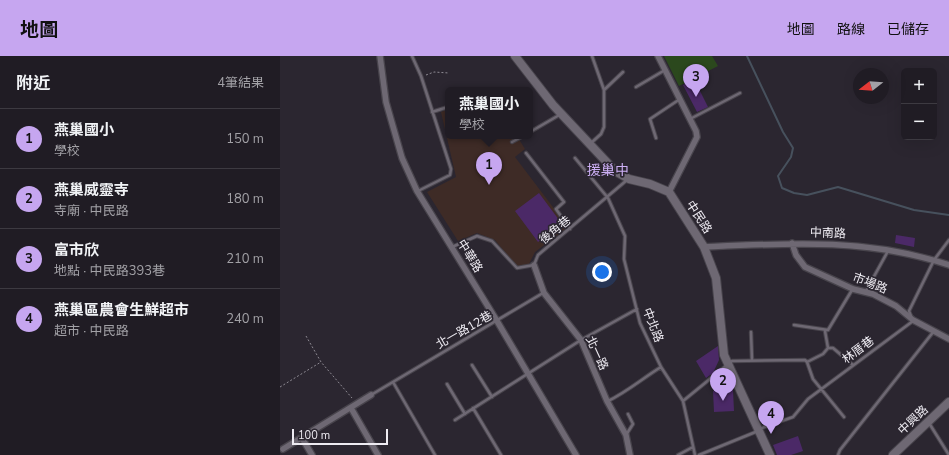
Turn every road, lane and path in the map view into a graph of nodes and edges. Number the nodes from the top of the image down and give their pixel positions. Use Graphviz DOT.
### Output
graph roads {
  1 [pos="380,56"];
  2 [pos="412,56"];
  3 [pos="515,56"];
  4 [pos="592,56"];
  5 [pos="658,56"];
  6 [pos="665,70"];
  7 [pos="623,72"];
  8 [pos="449,73"];
  9 [pos="421,76"];
  10 [pos="636,87"];
  11 [pos="604,90"];
  12 [pos="740,93"];
  13 [pos="680,100"];
  14 [pos="445,108"];
  15 [pos="432,112"];
  16 [pos="561,114"];
  17 [pos="690,119"];
  18 [pos="533,130"];
  19 [pos="656,138"];
  20 [pos="518,139"];
  21 [pos="512,142"];
  22 [pos="590,143"];
  23 [pos="526,153"];
  24 [pos="575,158"];
  25 [pos="628,179"];
  26 [pos="417,191"];
  27 [pos="669,192"];
  28 [pos="608,198"];
  29 [pos="570,229"];
  30 [pos="949,240"];
  31 [pos="792,243"];
  32 [pos="452,247"];
  33 [pos="704,247"];
  34 [pos="888,251"];
  35 [pos="934,260"];
  36 [pos="534,265"];
  37 [pos="949,265"];
  38 [pos="852,289"];
  39 [pos="866,291"];
  40 [pos="544,293"];
  41 [pos="637,309"];
  42 [pos="913,320"];
  43 [pos="497,321"];
  44 [pos="794,324"];
  45 [pos="825,331"];
  46 [pos="934,331"];
  47 [pos="751,332"];
  48 [pos="306,336"];
  49 [pos="949,339"];
  50 [pos="581,340"];
  51 [pos="828,348"];
  52 [pos="752,360"];
  53 [pos="321,362"];
  54 [pos="807,362"];
  55 [pos="728,363"];
  56 [pos="472,365"];
  57 [pos="853,365"];
  58 [pos="661,367"];
  59 [pos="528,374"];
  60 [pos="393,382"];
  61 [pos="448,384"];
  62 [pos="280,387"];
  63 [pos="821,389"];
  64 [pos="371,395"];
  65 [pos="492,397"];
  66 [pos="607,401"];
  67 [pos="683,401"];
  68 [pos="949,402"];
  69 [pos="357,405"];
  70 [pos="351,408"];
  71 [pos="473,408"];
  72 [pos="464,414"];
  73 [pos="628,414"];
  74 [pos="844,417"];
  75 [pos="455,420"];
  76 [pos="928,422"];
  77 [pos="758,430"];
  78 [pos="626,435"];
  79 [pos="302,438"];
  80 [pos="693,447"];
  81 [pos="283,449"];
  82 [pos="312,455"];
  83 [pos="378,455"];
  84 [pos="435,455"];
  85 [pos="501,455"];
  86 [pos="576,455"];
  87 [pos="630,455"];
  88 [pos="678,455"];
  89 [pos="695,455"];
  90 [pos="699,455"];
  91 [pos="770,455"];
  92 [pos="838,455"];
  93 [pos="893,455"];
  94 [pos="949,455"];
  1 -- 26 [label="street, 中華路"];
  2 -- 9 [label="lane"];
  3 -- 16 [label="street"];
  4 -- 11 [label="lane"];
  5 -- 6 [label="street"];
  6 -- 10 [label="lane"];
  6 -- 13 [label="street"];
  7 -- 11 [label="lane"];
  8 -- 9 [label="path"];
  9 -- 15 [label="lane"];
  11 -- 22 [label="lane"];
  12 -- 17 [label="lane"];
  13 -- 17 [label="street"];
  13 -- 19 [label="lane"];
  14 -- 15 [label="lane"];
  15 -- 26 [label="lane"];
  16 -- 18 [label="lane"];
  16 -- 22 [label="street"];
  17 -- 27 [label="street"];
  20 -- 21 [label="lane"];
  22 -- 25 [label="street"];
  23 -- 29 [label="lane"];
  24 -- 28 [label="lane, 中北路"];
  25 -- 27 [label="street"];
  25 -- 28 [label="lane, 後角巷"];
  26 -- 32 [label="street, 中華路"];
  27 -- 33 [label="street, 中民路"];
  28 -- 29 [label="lane, 後角巷"];
  28 -- 41 [label="lane, 中北路"];
  29 -- 36 [label="lane, 後角巷"];
  30 -- 35 [label="lane"];
  31 -- 33 [label="street, 中南路"];
  31 -- 34 [label="street, 中南路"];
  31 -- 38 [label="street, 市場路"];
  32 -- 36 [label="lane"];
  32 -- 43 [label="street, 中華路"];
  33 -- 55 [label="street, 中民路"];
  34 -- 35 [label="street, 中南路"];
  34 -- 39 [label="lane"];
  35 -- 37 [label="street, 中南路"];
  35 -- 42 [label="lane"];
  36 -- 40 [label="street, 北一路"];
  38 -- 39 [label="street, 市場路"];
  38 -- 45 [label="lane"];
  39 -- 42 [label="street, 市場路"];
  40 -- 43 [label="lane, 北一路12巷"];
  40 -- 50 [label="street, 北一路"];
  41 -- 50 [label="lane"];
  41 -- 58 [label="lane, 中北路"];
  42 -- 46 [label="street, 市場路"];
  42 -- 57 [label="lane, 林厝巷"];
  43 -- 59 [label="street, 中華路"];
  43 -- 60 [label="lane, 北一路12巷"];
  44 -- 45 [label="lane"];
  45 -- 51 [label="lane"];
  46 -- 49 [label="street, 市場路"];
  46 -- 92 [label="lane"];
  47 -- 52 [label="lane"];
  48 -- 53 [label="path"];
  50 -- 59 [label="lane"];
  50 -- 66 [label="street, 北一路"];
  51 -- 54 [label="lane"];
  51 -- 57 [label="lane"];
  52 -- 54 [label="lane"];
  52 -- 55 [label="lane"];
  53 -- 62 [label="path"];
  53 -- 69 [label="path"];
  54 -- 63 [label="lane"];
  55 -- 67 [label="lane"];
  55 -- 77 [label="street, 中民路"];
  56 -- 65 [label="lane"];
  57 -- 63 [label="lane, 林厝巷"];
  58 -- 66 [label="lane"];
  58 -- 67 [label="lane, 中北路"];
  59 -- 65 [label="lane"];
  59 -- 86 [label="street, 中華路"];
  60 -- 64 [label="lane, 北一路12巷"];
  60 -- 84 [label="lane"];
  61 -- 72 [label="lane"];
  63 -- 74 [label="lane"];
  63 -- 77 [label="lane, 林厝巷"];
  64 -- 69 [label="street"];
  65 -- 71 [label="lane"];
  66 -- 78 [label="street, 北一路"];
  67 -- 80 [label="lane, 中北路"];
  68 -- 76 [label="street, 中興路"];
  69 -- 70 [label="street"];
  70 -- 79 [label="street"];
  70 -- 83 [label="street"];
  71 -- 72 [label="lane"];
  71 -- 85 [label="lane"];
  72 -- 75 [label="lane"];
  73 -- 78 [label="lane"];
  76 -- 93 [label="street, 中興路"];
  76 -- 94 [label="lane"];
  77 -- 90 [label="lane, 林厝巷"];
  77 -- 91 [label="street, 中民路"];
  78 -- 87 [label="street, 北一路"];
  79 -- 81 [label="street"];
  79 -- 82 [label="street"];
  80 -- 88 [label="lane"];
  80 -- 89 [label="lane, 中北路"];
}
